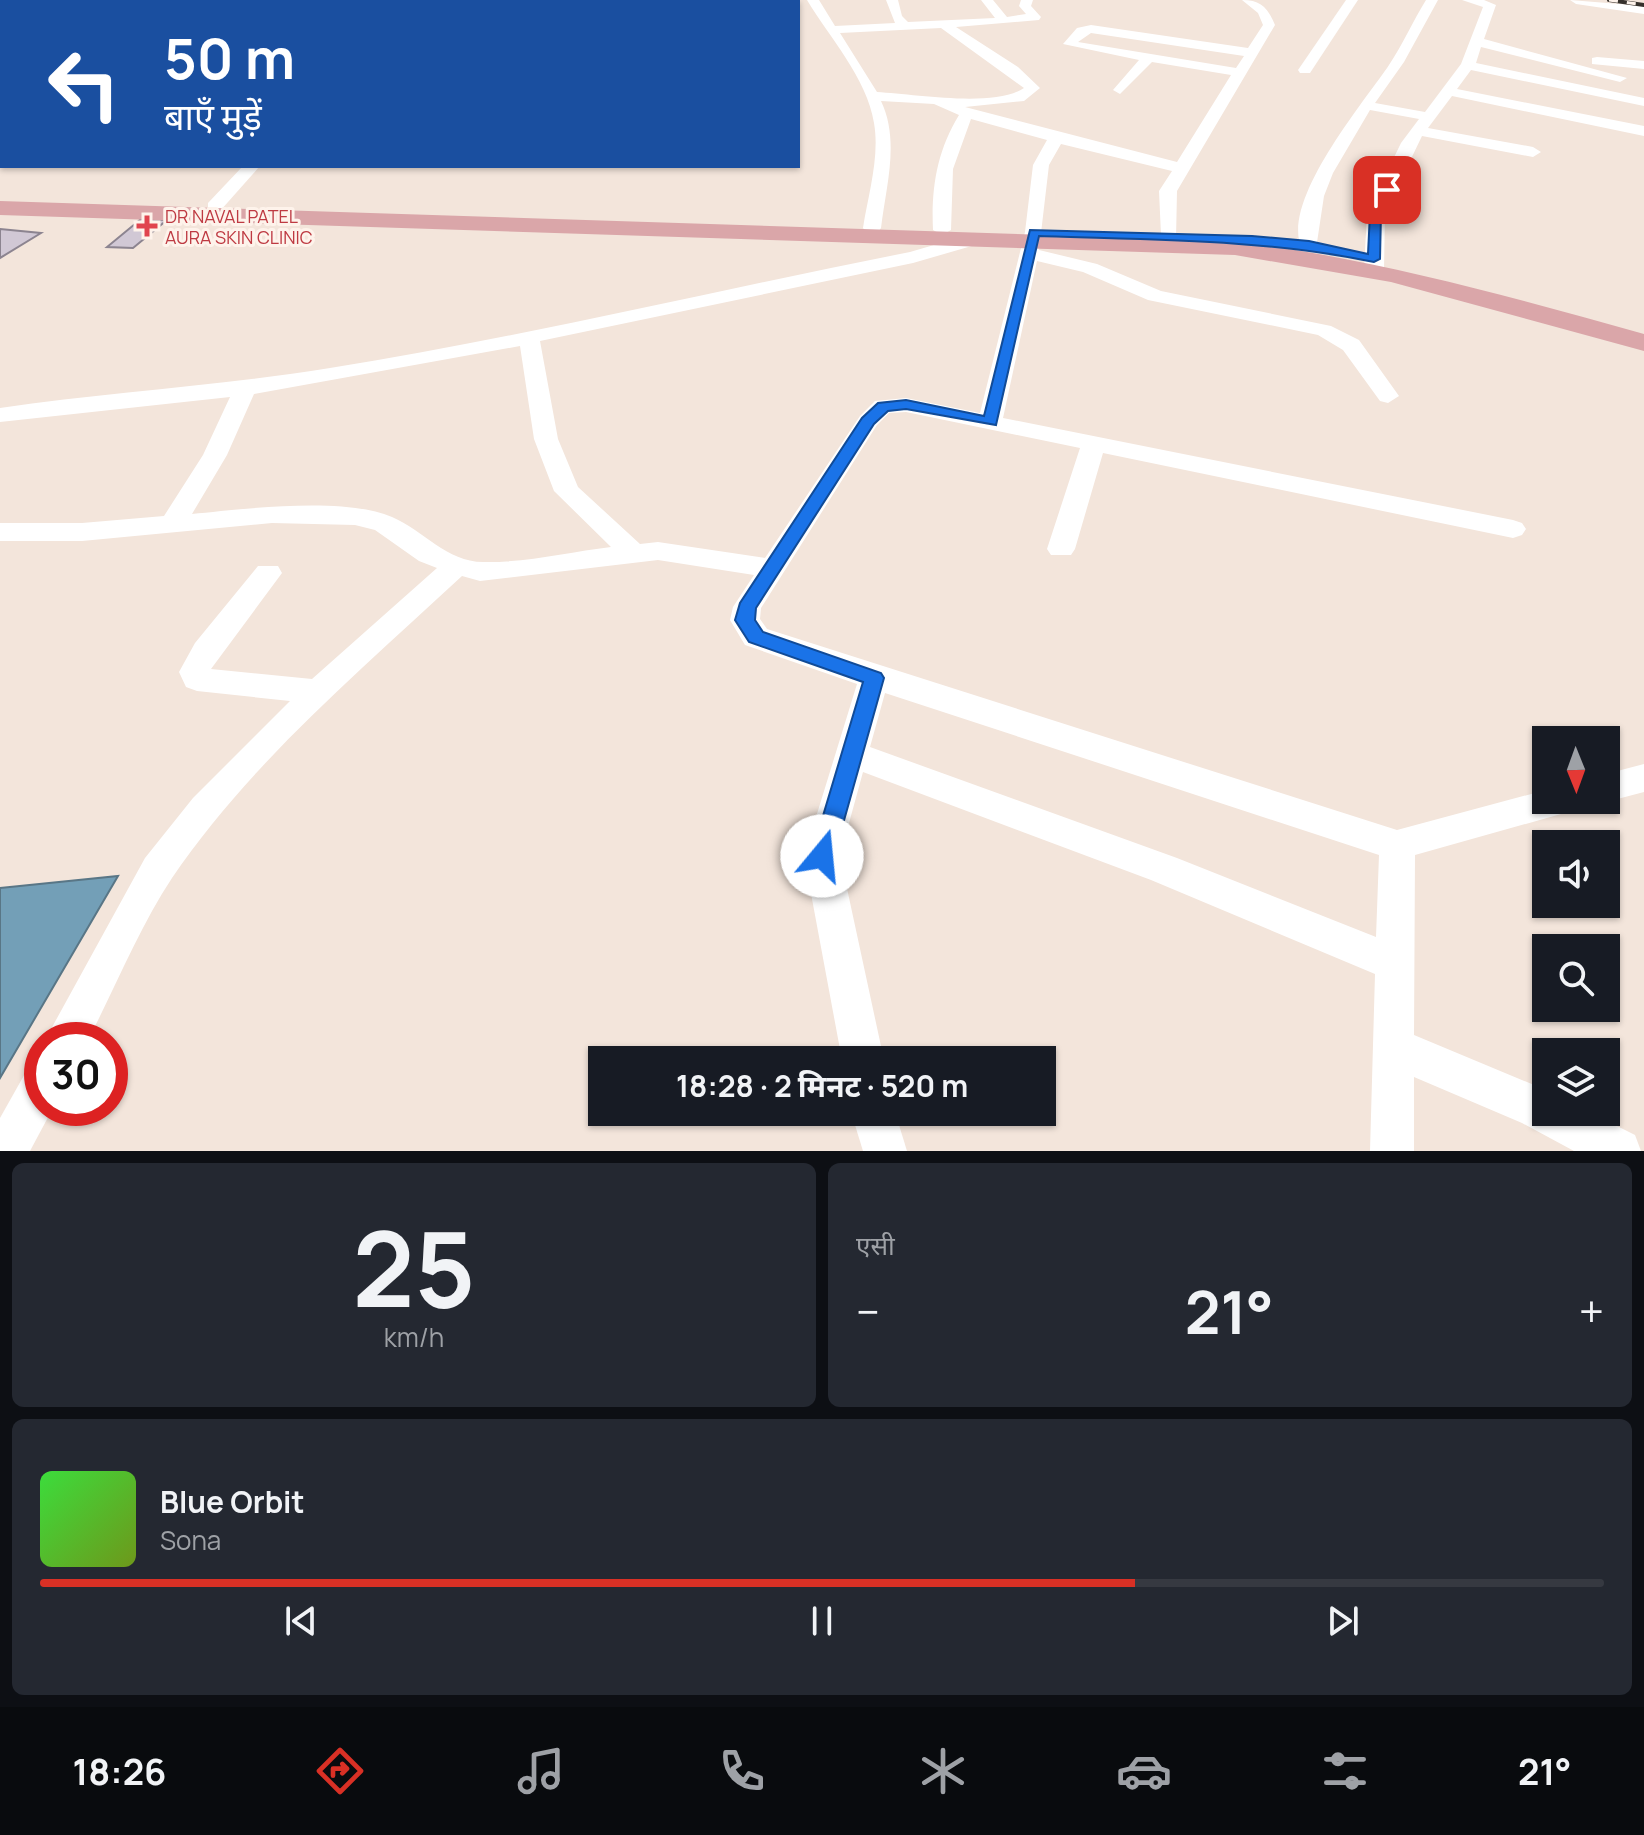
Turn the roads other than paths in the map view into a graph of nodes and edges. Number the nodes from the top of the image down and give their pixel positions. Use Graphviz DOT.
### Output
graph roads {
  1 [pos="813,0"];
  2 [pos="892,0"];
  3 [pos="987,0"];
  4 [pos="1027,0"];
  5 [pos="1248,0"];
  6 [pos="1352,0"];
  7 [pos="1432,0"];
  8 [pos="1468,0"];
  9 [pos="1576,0"];
  10 [pos="1644,10"];
  11 [pos="1035,17"];
  12 [pos="1004,21"];
  13 [pos="943,24"];
  14 [pos="905,26"];
  15 [pos="830,30"];
  16 [pos="1081,31"];
  17 [pos="1475,41"];
  18 [pos="1253,53"];
  19 [pos="1147,59"];
  20 [pos="1556,62"];
  21 [pos="1468,65"];
  22 [pos="1644,65"];
  23 [pos="1305,70"];
  24 [pos="1241,73"];
  25 [pos="1631,81"];
  26 [pos="1120,90"];
  27 [pos="1451,92"];
  28 [pos="872,96"];
  29 [pos="1644,102"];
  30 [pos="950,104"];
  31 [pos="1364,105"];
  32 [pos="967,113"];
  33 [pos="1430,117"];
  34 [pos="1419,131"];
  35 [pos="1644,131"];
  36 [pos="1056,138"];
  37 [pos="1533,152"];
  38 [pos="250,168"];
  39 [pos="1182,168"];
  40 [pos="214,207"];
  41 [pos="2,208"];
  42 [pos="872,228"];
  43 [pos="942,230"];
  44 [pos="1170,235"];
  45 [pos="975,239"];
  46 [pos="1031,242"];
  47 [pos="1309,245"];
  48 [pos="1374,264"];
  49 [pos="1644,328"];
  50 [pos="529,337"];
  51 [pos="1644,343"];
  52 [pos="245,388"];
  53 [pos="1388,396"];
  54 [pos="0,415"];
  55 [pos="990,422"];
  56 [pos="1094,442"];
  57 [pos="172,524"];
  58 [pos="1513,529"];
  59 [pos="0,532"];
  60 [pos="1061,549"];
  61 [pos="633,553"];
  62 [pos="456,566"];
  63 [pos="772,568"];
  64 [pos="268,573"];
  65 [pos="874,678"];
  66 [pos="318,692"];
  67 [pos="853,754"];
  68 [pos="1644,778"];
  69 [pos="1620,784"];
  70 [pos="1532,808"];
  71 [pos="1397,845"];
  72 [pos="1395,963"];
  73 [pos="76,1022"];
  74 [pos="860,1046"];
  75 [pos="1394,1047"];
  76 [pos="24,1118"];
  77 [pos="875,1126"];
  78 [pos="6,1151"];
  79 [pos="885,1151"];
  80 [pos="1392,1151"];
  81 [pos="1619,1151"];
  1 -- 15 [label="street"];
  2 -- 14 [label="street"];
  3 -- 12 [label="street"];
  4 -- 11 [label="street"];
  5 -- 18 [label="street"];
  6 -- 23 [label="street"];
  7 -- 31 [label="street"];
  8 -- 17 [label="street"];
  9 -- 10 [label="street"];
  11 -- 12 [label="street"];
  11 -- 16 [label="street"];
  12 -- 13 [label="street"];
  13 -- 14 [label="street"];
  13 -- 30 [label="street"];
  14 -- 15 [label="street"];
  15 -- 28 [label="street"];
  16 -- 18 [label="street"];
  16 -- 19 [label="street"];
  17 -- 20 [label="street"];
  17 -- 21 [label="street"];
  18 -- 24 [label="street"];
  19 -- 24 [label="street"];
  19 -- 26 [label="street"];
  20 -- 22 [label="street"];
  20 -- 25 [label="street"];
  21 -- 27 [label="street"];
  21 -- 29 [label="street"];
  24 -- 39 [label="street"];
  27 -- 33 [label="street"];
  27 -- 35 [label="street"];
  28 -- 30 [label="street"];
  28 -- 42 [label="street"];
  30 -- 32 [label="street"];
  31 -- 33 [label="street"];
  31 -- 47 [label="street"];
  32 -- 36 [label="street"];
  32 -- 43 [label="street"];
  33 -- 34 [label="street"];
  34 -- 37 [label="street"];
  34 -- 48 [label="street"];
  36 -- 39 [label="street"];
  36 -- 46 [label="street"];
  38 -- 40 [label="street"];
  39 -- 44 [label="street"];
  40 -- 41 [label="main road"];
  40 -- 42 [label="main road"];
  41 -- 45 [label="main road"];
  42 -- 43 [label="main road"];
  43 -- 46 [label="main road"];
  44 -- 46 [label="main road"];
  44 -- 47 [label="main road"];
  45 -- 46 [label="main road"];
  45 -- 50 [label="street"];
  46 -- 48 [label="main road"];
  46 -- 53 [label="street"];
  46 -- 55 [label="street"];
  47 -- 48 [label="main road"];
  48 -- 49 [label="main road"];
  48 -- 51 [label="main road"];
  50 -- 52 [label="street"];
  50 -- 61 [label="street"];
  52 -- 54 [label="street"];
  52 -- 57 [label="street"];
  55 -- 56 [label="street"];
  55 -- 63 [label="street"];
  56 -- 58 [label="street"];
  56 -- 60 [label="street"];
  57 -- 59 [label="street"];
  57 -- 62 [label="street"];
  61 -- 62 [label="street"];
  61 -- 63 [label="street"];
  62 -- 66 [label="street"];
  63 -- 65 [label="street"];
  64 -- 66 [label="street"];
  65 -- 67 [label="street"];
  65 -- 71 [label="street"];
  66 -- 73 [label="street"];
  67 -- 72 [label="street"];
  67 -- 74 [label="street"];
  68 -- 69 [label="street"];
  70 -- 71 [label="street"];
  71 -- 72 [label="street"];
  72 -- 75 [label="street"];
  75 -- 80 [label="street"];
  75 -- 81 [label="street"];
  76 -- 78 [label="street"];
  77 -- 79 [label="street"];
}
